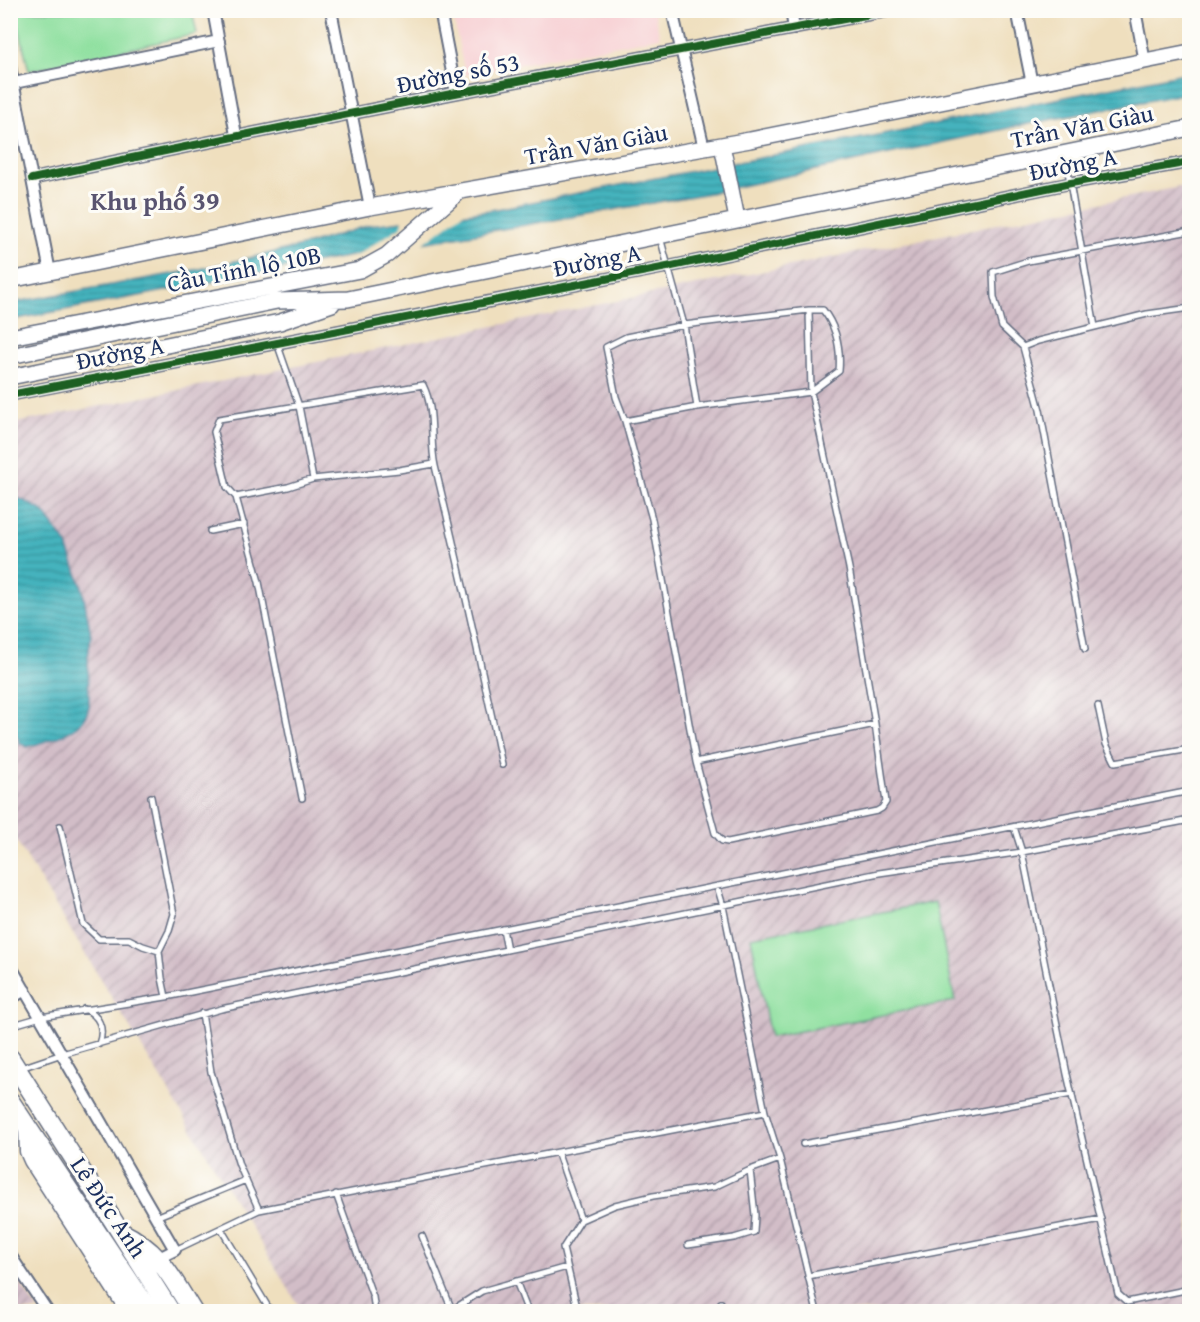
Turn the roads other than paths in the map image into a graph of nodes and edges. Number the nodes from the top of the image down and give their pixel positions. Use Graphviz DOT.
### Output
graph roads {
  1 [pos="213,10"];
  2 [pos="330,10"];
  3 [pos="440,10"];
  4 [pos="672,10"];
  5 [pos="791,10"];
  6 [pos="892,10"];
  7 [pos="1017,10"];
  8 [pos="1135,10"];
  9 [pos="794,29"];
  10 [pos="219,41"];
  11 [pos="680,49"];
  12 [pos="1190,52"];
  13 [pos="1146,62"];
  14 [pos="10,66"];
  15 [pos="14,83"];
  16 [pos="1032,84"];
  17 [pos="456,93"];
  18 [pos="351,114"];
  19 [pos="1190,128"];
  20 [pos="236,135"];
  21 [pos="722,145"];
  22 [pos="704,148"];
  23 [pos="1064,152"];
  24 [pos="1190,162"];
  25 [pos="32,179"];
  26 [pos="1071,183"];
  27 [pos="460,191"];
  28 [pos="370,207"];
  29 [pos="737,219"];
  30 [pos="1189,232"];
  31 [pos="660,236"];
  32 [pos="1083,251"];
  33 [pos="667,267"];
  34 [pos="50,272"];
  35 [pos="10,280"];
  36 [pos="344,299"];
  37 [pos="1190,308"];
  38 [pos="809,310"];
  39 [pos="684,325"];
  40 [pos="1095,327"];
  41 [pos="10,337"];
  42 [pos="277,343"];
  43 [pos="1023,347"];
  44 [pos="10,356"];
  45 [pos="10,377"];
  46 [pos="811,392"];
  47 [pos="10,394"];
  48 [pos="299,406"];
  49 [pos="697,407"];
  50 [pos="625,421"];
  51 [pos="434,464"];
  52 [pos="313,478"];
  53 [pos="236,497"];
  54 [pos="244,525"];
  55 [pos="210,531"];
  56 [pos="1085,649"];
  57 [pos="1098,706"];
  58 [pos="875,724"];
  59 [pos="1190,750"];
  60 [pos="696,762"];
  61 [pos="501,765"];
  62 [pos="1190,791"];
  63 [pos="151,797"];
  64 [pos="302,798"];
  65 [pos="1190,820"];
  66 [pos="60,826"];
  67 [pos="1014,827"];
  68 [pos="1022,852"];
  69 [pos="717,886"];
  70 [pos="723,906"];
  71 [pos="503,929"];
  72 [pos="507,950"];
  73 [pos="159,951"];
  74 [pos="10,965"];
  75 [pos="25,990"];
  76 [pos="166,997"];
  77 [pos="10,999"];
  78 [pos="84,1009"];
  79 [pos="202,1013"];
  80 [pos="41,1017"];
  81 [pos="10,1026"];
  82 [pos="99,1044"];
  83 [pos="62,1054"];
  84 [pos="14,1063"];
  85 [pos="1072,1094"];
  86 [pos="10,1101"];
  87 [pos="765,1112"];
  88 [pos="28,1129"];
  89 [pos="803,1144"];
  90 [pos="558,1154"];
  91 [pos="780,1159"];
  92 [pos="750,1170"];
  93 [pos="246,1180"];
  94 [pos="336,1194"];
  95 [pos="259,1210"];
  96 [pos="156,1217"];
  97 [pos="1101,1219"];
  98 [pos="581,1220"];
  99 [pos="221,1229"];
  100 [pos="119,1231"];
  101 [pos="422,1236"];
  102 [pos="688,1245"];
  103 [pos="167,1254"];
  104 [pos="10,1255"];
  105 [pos="567,1267"];
  106 [pos="808,1276"];
  107 [pos="516,1281"];
  108 [pos="1190,1289"];
  109 [pos="158,1290"];
  110 [pos="721,1304"];
  111 [pos="48,1311"];
  112 [pos="131,1311"];
  113 [pos="150,1311"];
  114 [pos="171,1311"];
  115 [pos="193,1311"];
  116 [pos="271,1311"];
  117 [pos="375,1311"];
  118 [pos="443,1311"];
  119 [pos="452,1311"];
  120 [pos="528,1311"];
  121 [pos="578,1311"];
  122 [pos="723,1311"];
  123 [pos="817,1311"];
  1 -- 10 [label="street"];
  2 -- 18 [label="street"];
  3 -- 17 [label="street"];
  4 -- 11 [label="street"];
  5 -- 9 [label="street"];
  6 -- 9 [label="street, Đường số 53"];
  7 -- 16 [label="street"];
  8 -- 13 [label="street"];
  9 -- 11 [label="street, Đường số 53"];
  10 -- 15 [label="street"];
  10 -- 20 [label="street"];
  11 -- 17 [label="street, Đường số 53"];
  11 -- 22 [label="street"];
  12 -- 13 [label="main road, Trần Văn Giàu"];
  13 -- 16 [label="main road, Trần Văn Giàu"];
  14 -- 15 [label="street"];
  15 -- 25 [label="street"];
  16 -- 21 [label="main road, Trần Văn Giàu"];
  17 -- 18 [label="street, Đường số 53"];
  18 -- 20 [label="street, Đường số 53"];
  18 -- 28 [label="street"];
  19 -- 23 [label="main road, Trần Văn Giàu"];
  20 -- 25 [label="street, Đường số 53"];
  21 -- 22 [label="main road, Trần Văn Giàu"];
  21 -- 29 [label="main road"];
  22 -- 27 [label="main road, Trần Văn Giàu"];
  23 -- 26 [label="lane"];
  23 -- 29 [label="main road, Trần Văn Giàu"];
  24 -- 26 [label="street, Đường A"];
  25 -- 34 [label="street"];
  26 -- 32 [label="lane"];
  26 -- 33 [label="street, Đường A"];
  27 -- 28 [label="main road, Trần Văn Giàu"];
  27 -- 41 [label="main road, Cầu Tỉnh lộ 10B"];
  28 -- 34 [label="main road, Trần Văn Giàu"];
  29 -- 31 [label="main road, Trần Văn Giàu"];
  30 -- 32 [label="lane"];
  31 -- 33 [label="lane"];
  31 -- 36 [label="main road, Trần Văn Giàu"];
  32 -- 40 [label="lane"];
  32 -- 43 [label="lane"];
  33 -- 39 [label="lane"];
  33 -- 42 [label="street, Đường A"];
  34 -- 35 [label="main road, Trần Văn Giàu"];
  36 -- 44 [label="main road, Cầu Tỉnh lộ 10B"];
  36 -- 45 [label="main road, Trần Văn Giàu"];
  37 -- 40 [label="lane"];
  38 -- 39 [label="lane"];
  38 -- 46 [label="lane"];
  38 -- 46 [label="lane"];
  39 -- 49 [label="lane"];
  39 -- 50 [label="lane"];
  40 -- 43 [label="lane"];
  42 -- 47 [label="street, Đường A"];
  42 -- 48 [label="lane"];
  43 -- 56 [label="lane"];
  46 -- 49 [label="lane"];
  46 -- 58 [label="lane"];
  48 -- 51 [label="lane"];
  48 -- 52 [label="lane"];
  48 -- 53 [label="lane"];
  49 -- 50 [label="lane"];
  50 -- 60 [label="lane"];
  51 -- 52 [label="lane"];
  51 -- 61 [label="lane"];
  52 -- 53 [label="lane"];
  53 -- 54 [label="lane"];
  54 -- 55 [label="lane"];
  54 -- 64 [label="lane"];
  57 -- 59 [label="lane"];
  58 -- 60 [label="lane"];
  58 -- 60 [label="lane"];
  62 -- 67 [label="lane"];
  63 -- 73 [label="lane"];
  65 -- 68 [label="lane"];
  66 -- 73 [label="lane"];
  67 -- 68 [label="lane"];
  67 -- 69 [label="lane"];
  68 -- 70 [label="lane"];
  68 -- 85 [label="lane"];
  69 -- 70 [label="lane"];
  69 -- 71 [label="lane"];
  70 -- 72 [label="lane"];
  70 -- 87 [label="lane"];
  71 -- 72 [label="lane"];
  71 -- 76 [label="lane"];
  72 -- 79 [label="lane"];
  73 -- 76 [label="lane"];
  74 -- 75 [label="street"];
  75 -- 77 [label="street"];
  75 -- 80 [label="street"];
  76 -- 78 [label="lane"];
  78 -- 80 [label="lane"];
  78 -- 82 [label="lane"];
  79 -- 82 [label="lane"];
  79 -- 93 [label="lane"];
  80 -- 81 [label="lane"];
  80 -- 83 [label="street"];
  82 -- 83 [label="lane"];
  83 -- 84 [label="lane"];
  83 -- 96 [label="street"];
  84 -- 100 [label="highway, Lê Đức Anh"];
  85 -- 89 [label="lane"];
  85 -- 97 [label="lane"];
  86 -- 88 [label="highway, Lê Đức Anh"];
  87 -- 90 [label="lane"];
  87 -- 91 [label="lane"];
  88 -- 112 [label="highway, Lê Đức Anh"];
  88 -- 113 [label="highway, Lê Đức Anh"];
  90 -- 94 [label="lane"];
  90 -- 98 [label="lane"];
  91 -- 92 [label="lane"];
  91 -- 106 [label="lane"];
  92 -- 98 [label="lane"];
  92 -- 102 [label="lane"];
  93 -- 95 [label="lane"];
  93 -- 96 [label="lane"];
  94 -- 95 [label="lane"];
  94 -- 117 [label="lane"];
  95 -- 99 [label="lane"];
  96 -- 103 [label="street"];
  97 -- 106 [label="lane"];
  97 -- 108 [label="lane"];
  98 -- 105 [label="lane"];
  99 -- 103 [label="lane"];
  99 -- 116 [label="lane"];
  100 -- 103 [label="highway, Lê Đức Anh"];
  100 -- 109 [label="highway, Lê Đức Anh"];
  101 -- 119 [label="lane"];
  103 -- 109 [label="highway"];
  103 -- 115 [label="highway, Lê Đức Anh"];
  104 -- 111 [label="street"];
  105 -- 107 [label="lane"];
  105 -- 121 [label="lane"];
  106 -- 123 [label="lane"];
  107 -- 119 [label="lane"];
  107 -- 120 [label="lane"];
  109 -- 114 [label="highway, Lê Đức Anh"];
  110 -- 122 [label="lane"];
  118 -- 119 [label="lane"];
}
